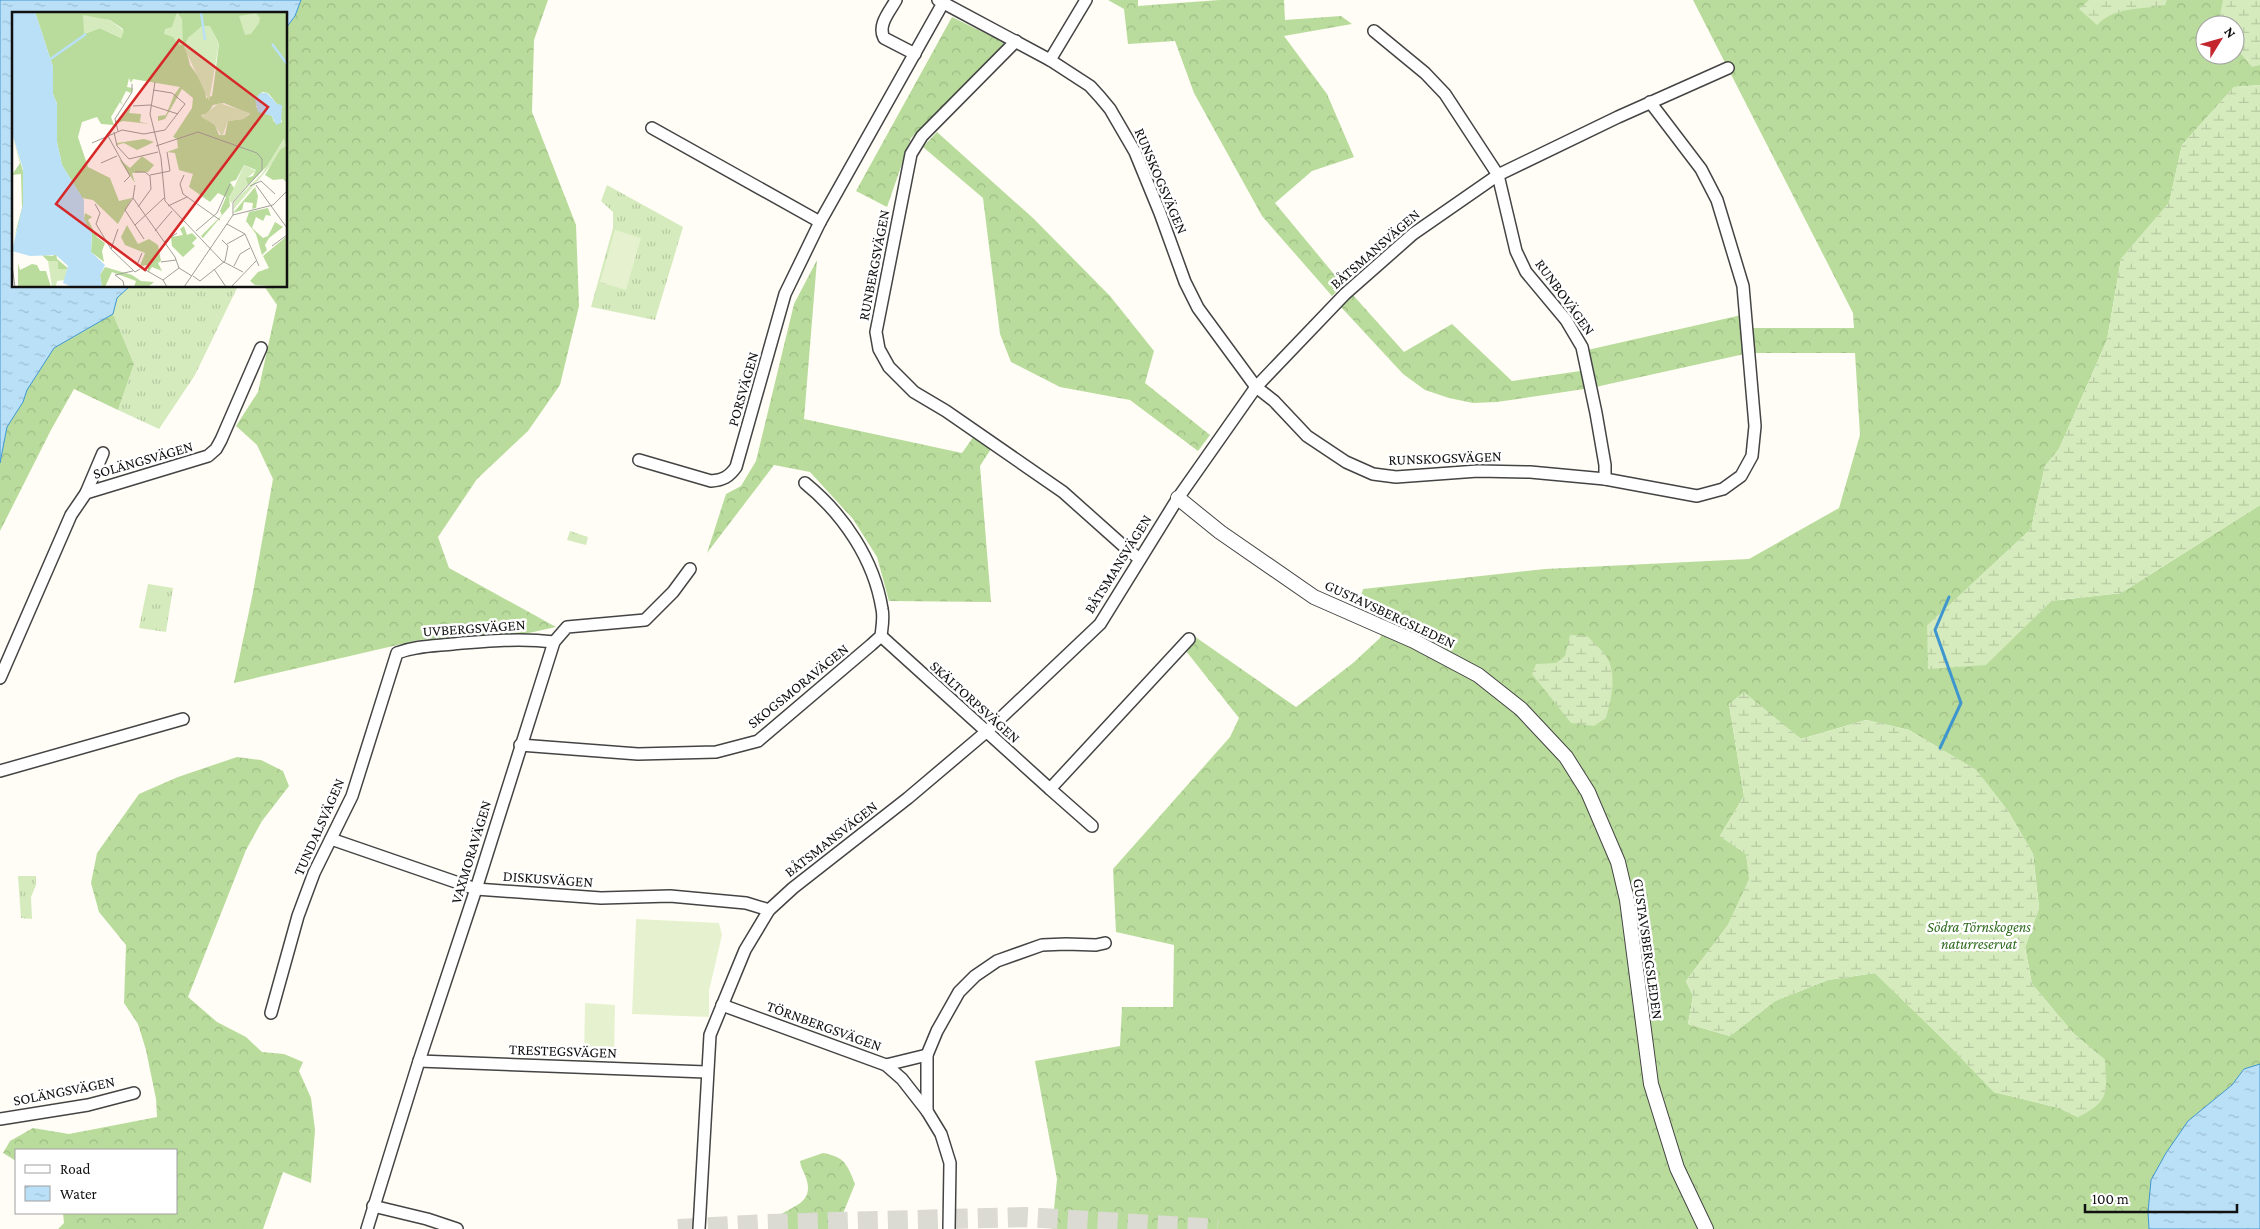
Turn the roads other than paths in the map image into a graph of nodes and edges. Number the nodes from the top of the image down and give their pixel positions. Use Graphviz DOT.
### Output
graph roads {
  1 [pos="896,0"];
  2 [pos="1086,0"];
  3 [pos="941,2"];
  4 [pos="1374,31"];
  5 [pos="1016,41"];
  6 [pos="915,54"];
  7 [pos="1050,60"];
  8 [pos="1728,68"];
  9 [pos="1650,102"];
  10 [pos="652,128"];
  11 [pos="1498,174"];
  12 [pos="820,222"];
  13 [pos="260,348"];
  14 [pos="1256,387"];
  15 [pos="103,453"];
  16 [pos="639,460"];
  17 [pos="1605,479"];
  18 [pos="805,483"];
  19 [pos="86,493"];
  20 [pos="1178,498"];
  21 [pos="1140,558"];
  22 [pos="690,570"];
  23 [pos="881,636"];
  24 [pos="1189,639"];
  25 [pos="554,642"];
  26 [pos="396,653"];
  27 [pos="0,678"];
  28 [pos="183,719"];
  29 [pos="986,732"];
  30 [pos="520,745"];
  31 [pos="0,771"];
  32 [pos="1050,789"];
  33 [pos="1092,826"];
  34 [pos="331,840"];
  35 [pos="476,889"];
  36 [pos="769,910"];
  37 [pos="1105,943"];
  38 [pos="722,1005"];
  39 [pos="271,1013"];
  40 [pos="927,1055"];
  41 [pos="419,1060"];
  42 [pos="886,1065"];
  43 [pos="706,1072"];
  44 [pos="134,1093"];
  45 [pos="927,1111"];
  46 [pos="0,1119"];
  47 [pos="373,1206"];
  48 [pos="367,1229"];
  49 [pos="457,1229"];
  50 [pos="699,1229"];
  51 [pos="949,1229"];
  52 [pos="1706,1229"];
  1 -- 6 [label="street"];
  2 -- 7 [label="street"];
  3 -- 5 [label="street, RUNSKOGSVÄGEN"];
  3 -- 6 [label="street, PORSVÄGEN"];
  4 -- 11 [label="street, RUNBOVÄGEN"];
  5 -- 7 [label="street, RUNSKOGSVÄGEN"];
  5 -- 21 [label="street, RUNBERGSVÄGEN"];
  6 -- 12 [label="street, PORSVÄGEN"];
  7 -- 14 [label="street, RUNSKOGSVÄGEN"];
  8 -- 9 [label="street, BÅTSMANSVÄGEN"];
  9 -- 11 [label="street, BÅTSMANSVÄGEN"];
  9 -- 17 [label="street, RUNSKOGSVÄGEN"];
  10 -- 12 [label="street"];
  11 -- 14 [label="street, BÅTSMANSVÄGEN"];
  11 -- 17 [label="street, RUNBOVÄGEN"];
  12 -- 16 [label="street, PORSVÄGEN"];
  13 -- 19 [label="street, SOLÄNGSVÄGEN"];
  14 -- 17 [label="street, RUNSKOGSVÄGEN"];
  14 -- 20 [label="street, BÅTSMANSVÄGEN"];
  15 -- 19 [label="street, SOLÄNGSVÄGEN"];
  18 -- 23 [label="street"];
  19 -- 27 [label="street, SOLÄNGSVÄGEN"];
  20 -- 21 [label="street, BÅTSMANSVÄGEN"];
  20 -- 52 [label="street, GUSTAVSBERGSLEDEN"];
  21 -- 29 [label="street, BÅTSMANSVÄGEN"];
  22 -- 25 [label="street"];
  23 -- 29 [label="street, SKÄLTORPSVÄGEN"];
  23 -- 30 [label="street, SKOGSMORAVÄGEN"];
  24 -- 32 [label="street"];
  25 -- 26 [label="street, UVBERGSVÄGEN"];
  25 -- 30 [label="street, VAXMORAVÄGEN"];
  26 -- 34 [label="street, TUNDALSVÄGEN"];
  28 -- 31 [label="street"];
  29 -- 32 [label="street, SKÄLTORPSVÄGEN"];
  29 -- 36 [label="street, BÅTSMANSVÄGEN"];
  30 -- 35 [label="street, VAXMORAVÄGEN"];
  32 -- 33 [label="street, SKÄLTORPSVÄGEN"];
  34 -- 35 [label="street, DISKUSVÄGEN"];
  34 -- 39 [label="street, TUNDALSVÄGEN"];
  35 -- 36 [label="street, DISKUSVÄGEN"];
  35 -- 41 [label="street, VAXMORAVÄGEN"];
  36 -- 38 [label="street, BÅTSMANSVÄGEN"];
  37 -- 40 [label="street"];
  38 -- 42 [label="street, TÖRNBERGSVÄGEN"];
  38 -- 43 [label="street, BÅTSMANSVÄGEN"];
  40 -- 42 [label="street"];
  40 -- 45 [label="street"];
  41 -- 43 [label="street, TRESTEGSVÄGEN"];
  41 -- 47 [label="street, VAXMORAVÄGEN"];
  42 -- 45 [label="street, TÖRNBERGSVÄGEN"];
  43 -- 50 [label="street, BÅTSMANSVÄGEN"];
  44 -- 46 [label="street, SOLÄNGSVÄGEN"];
  45 -- 51 [label="street, TÖRNBERGSVÄGEN"];
  47 -- 48 [label="street, VAXMORAVÄGEN"];
  47 -- 49 [label="street"];
}
